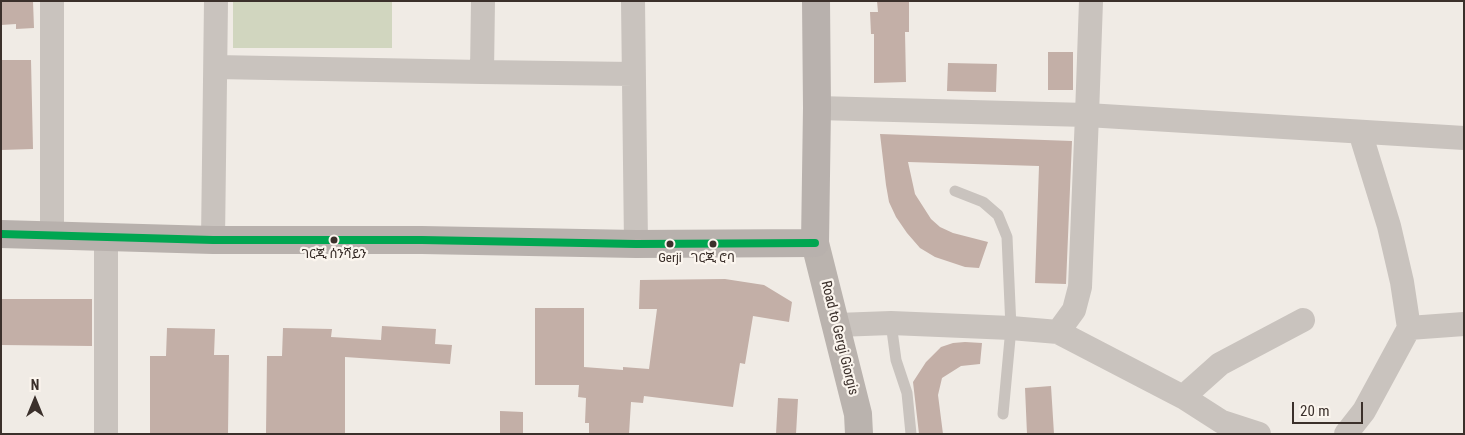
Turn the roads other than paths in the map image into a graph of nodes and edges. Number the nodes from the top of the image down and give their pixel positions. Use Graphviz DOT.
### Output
graph roads {
  1 [pos="52,1"];
  2 [pos="216,1"];
  3 [pos="483,1"];
  4 [pos="633,1"];
  5 [pos="816,1"];
  6 [pos="1091,1"];
  7 [pos="216,67"];
  8 [pos="482,72"];
  9 [pos="633,74"];
  10 [pos="817,108"];
  11 [pos="1087,115"];
  12 [pos="1360,132"];
  13 [pos="1464,138"];
  14 [pos="955,191"];
  15 [pos="1,234"];
  16 [pos="52,235"];
  17 [pos="106,237"];
  18 [pos="213,240"];
  19 [pos="815,243"];
  20 [pos="636,244"];
  21 [pos="1303,320"];
  22 [pos="891,322"];
  23 [pos="1464,324"];
  24 [pos="836,325"];
  25 [pos="1011,328"];
  26 [pos="1409,328"];
  27 [pos="1058,332"];
  28 [pos="1183,396"];
  29 [pos="1003,414"];
  30 [pos="1215,428"];
  31 [pos="106,434"];
  32 [pos="859,434"];
  33 [pos="911,434"];
  34 [pos="1258,434"];
  35 [pos="1346,434"];
  1 -- 16 [label="street"];
  2 -- 7 [label="street"];
  3 -- 8 [label="street"];
  4 -- 9 [label="street"];
  5 -- 10 [label="main road"];
  6 -- 11 [label="street"];
  7 -- 8 [label="street"];
  7 -- 18 [label="street"];
  8 -- 9 [label="street"];
  9 -- 20 [label="street"];
  10 -- 11 [label="street"];
  10 -- 19 [label="main road"];
  11 -- 12 [label="street"];
  11 -- 27 [label="street"];
  12 -- 13 [label="street"];
  12 -- 26 [label="street"];
  14 -- 25 [label="lane"];
  15 -- 16 [label="main road"];
  16 -- 17 [label="main road"];
  17 -- 18 [label="main road"];
  17 -- 31 [label="street"];
  18 -- 20 [label="main road"];
  19 -- 20 [label="main road"];
  19 -- 24 [label="main road, Road to Gergi Giorgis"];
  21 -- 28 [label="street"];
  22 -- 24 [label="street"];
  22 -- 25 [label="street"];
  22 -- 33 [label="lane"];
  23 -- 26 [label="street"];
  24 -- 32 [label="main road, Road to Gergi Giorgis"];
  25 -- 27 [label="street"];
  25 -- 29 [label="lane"];
  26 -- 35 [label="street"];
  27 -- 28 [label="street"];
  28 -- 30 [label="street"];
  30 -- 34 [label="street"];
}
